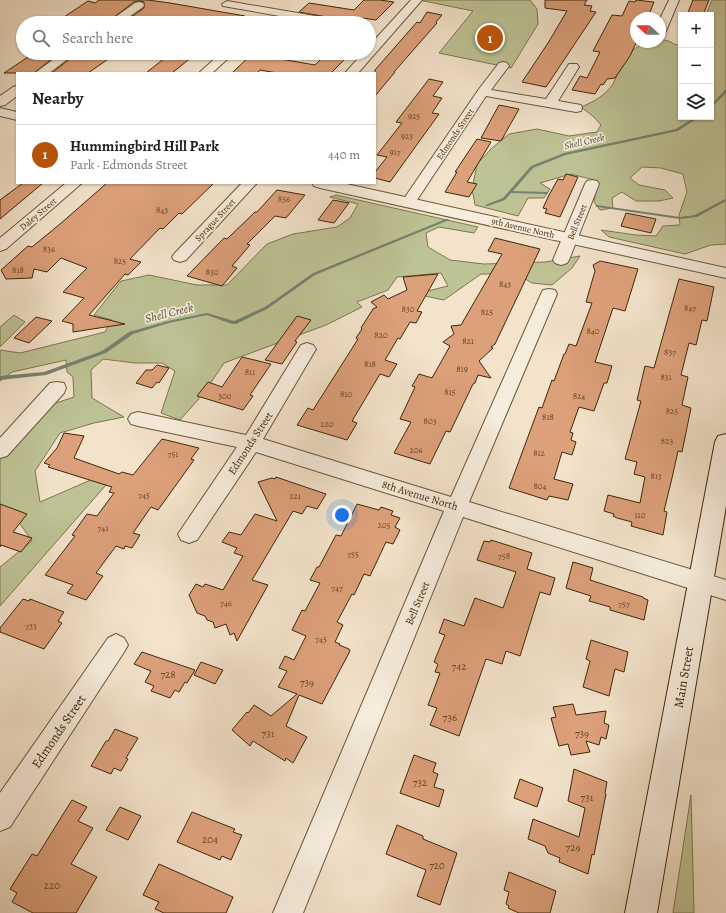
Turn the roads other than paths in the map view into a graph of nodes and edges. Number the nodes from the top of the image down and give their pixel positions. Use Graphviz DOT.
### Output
graph roads {
  1 [pos="417,0"];
  2 [pos="674,0"];
  3 [pos="227,4"];
  4 [pos="284,4"];
  5 [pos="139,5"];
  6 [pos="275,12"];
  7 [pos="123,16"];
  8 [pos="270,16"];
  9 [pos="298,16"];
  10 [pos="666,18"];
  11 [pos="376,29"];
  12 [pos="389,32"];
  13 [pos="376,46"];
  14 [pos="60,60"];
  15 [pos="220,60"];
  16 [pos="363,60"];
  17 [pos="503,66"];
  18 [pos="573,67"];
  19 [pos="42,72"];
  20 [pos="205,72"];
  21 [pos="352,72"];
  22 [pos="16,91"];
  23 [pos="483,92"];
  24 [pos="0,102"];
  25 [pos="550,103"];
  26 [pos="576,108"];
  27 [pos="0,112"];
  28 [pos="16,116"];
  29 [pos="74,184"];
  30 [pos="249,184"];
  31 [pos="324,184"];
  32 [pos="592,184"];
  33 [pos="408,203"];
  34 [pos="570,239"];
  35 [pos="0,246"];
  36 [pos="180,257"];
  37 [pos="561,260"];
  38 [pos="726,273"];
  39 [pos="549,294"];
  40 [pos="307,349"];
  41 [pos="57,388"];
  42 [pos="138,419"];
  43 [pos="726,442"];
  44 [pos="251,443"];
  45 [pos="0,451"];
  46 [pos="457,506"];
  47 [pos="189,534"];
  48 [pos="713,586"];
  49 [pos="116,645"];
  50 [pos="0,817"];
  51 [pos="288,913"];
  52 [pos="641,913"];
  1 -- 12 [label="street"];
  2 -- 10 [label="street"];
  3 -- 6 [label="street"];
  4 -- 6 [label="street"];
  5 -- 7 [label="street"];
  6 -- 8 [label="street"];
  6 -- 9 [label="street"];
  11 -- 12 [label="street"];
  12 -- 13 [label="street"];
  14 -- 19 [label="street"];
  15 -- 20 [label="street"];
  16 -- 21 [label="street"];
  17 -- 23 [label="street, Edmonds Street"];
  18 -- 25 [label="street"];
  22 -- 24 [label="street"];
  23 -- 25 [label="street"];
  23 -- 33 [label="street, Edmonds Street"];
  25 -- 26 [label="street"];
  27 -- 28 [label="street"];
  29 -- 35 [label="street, Daley Street"];
  30 -- 36 [label="street, Sprague Street"];
  31 -- 33 [label="street, 9th Avenue North"];
  32 -- 34 [label="street, Bell Street"];
  33 -- 34 [label="street, 9th Avenue North"];
  34 -- 37 [label="street, Bell Street"];
  34 -- 38 [label="street, 9th Avenue North"];
  39 -- 46 [label="street, Bell Street"];
  40 -- 44 [label="street, Edmonds Street"];
  41 -- 45 [label="street"];
  42 -- 44 [label="street, 8th Avenue North"];
  43 -- 48 [label="street, Main Street"];
  44 -- 46 [label="street, 8th Avenue North"];
  44 -- 47 [label="street, Edmonds Street"];
  46 -- 48 [label="street, 8th Avenue North"];
  46 -- 51 [label="street, Bell Street"];
  48 -- 52 [label="street, Main Street"];
  49 -- 50 [label="street, Edmonds Street"];
}
